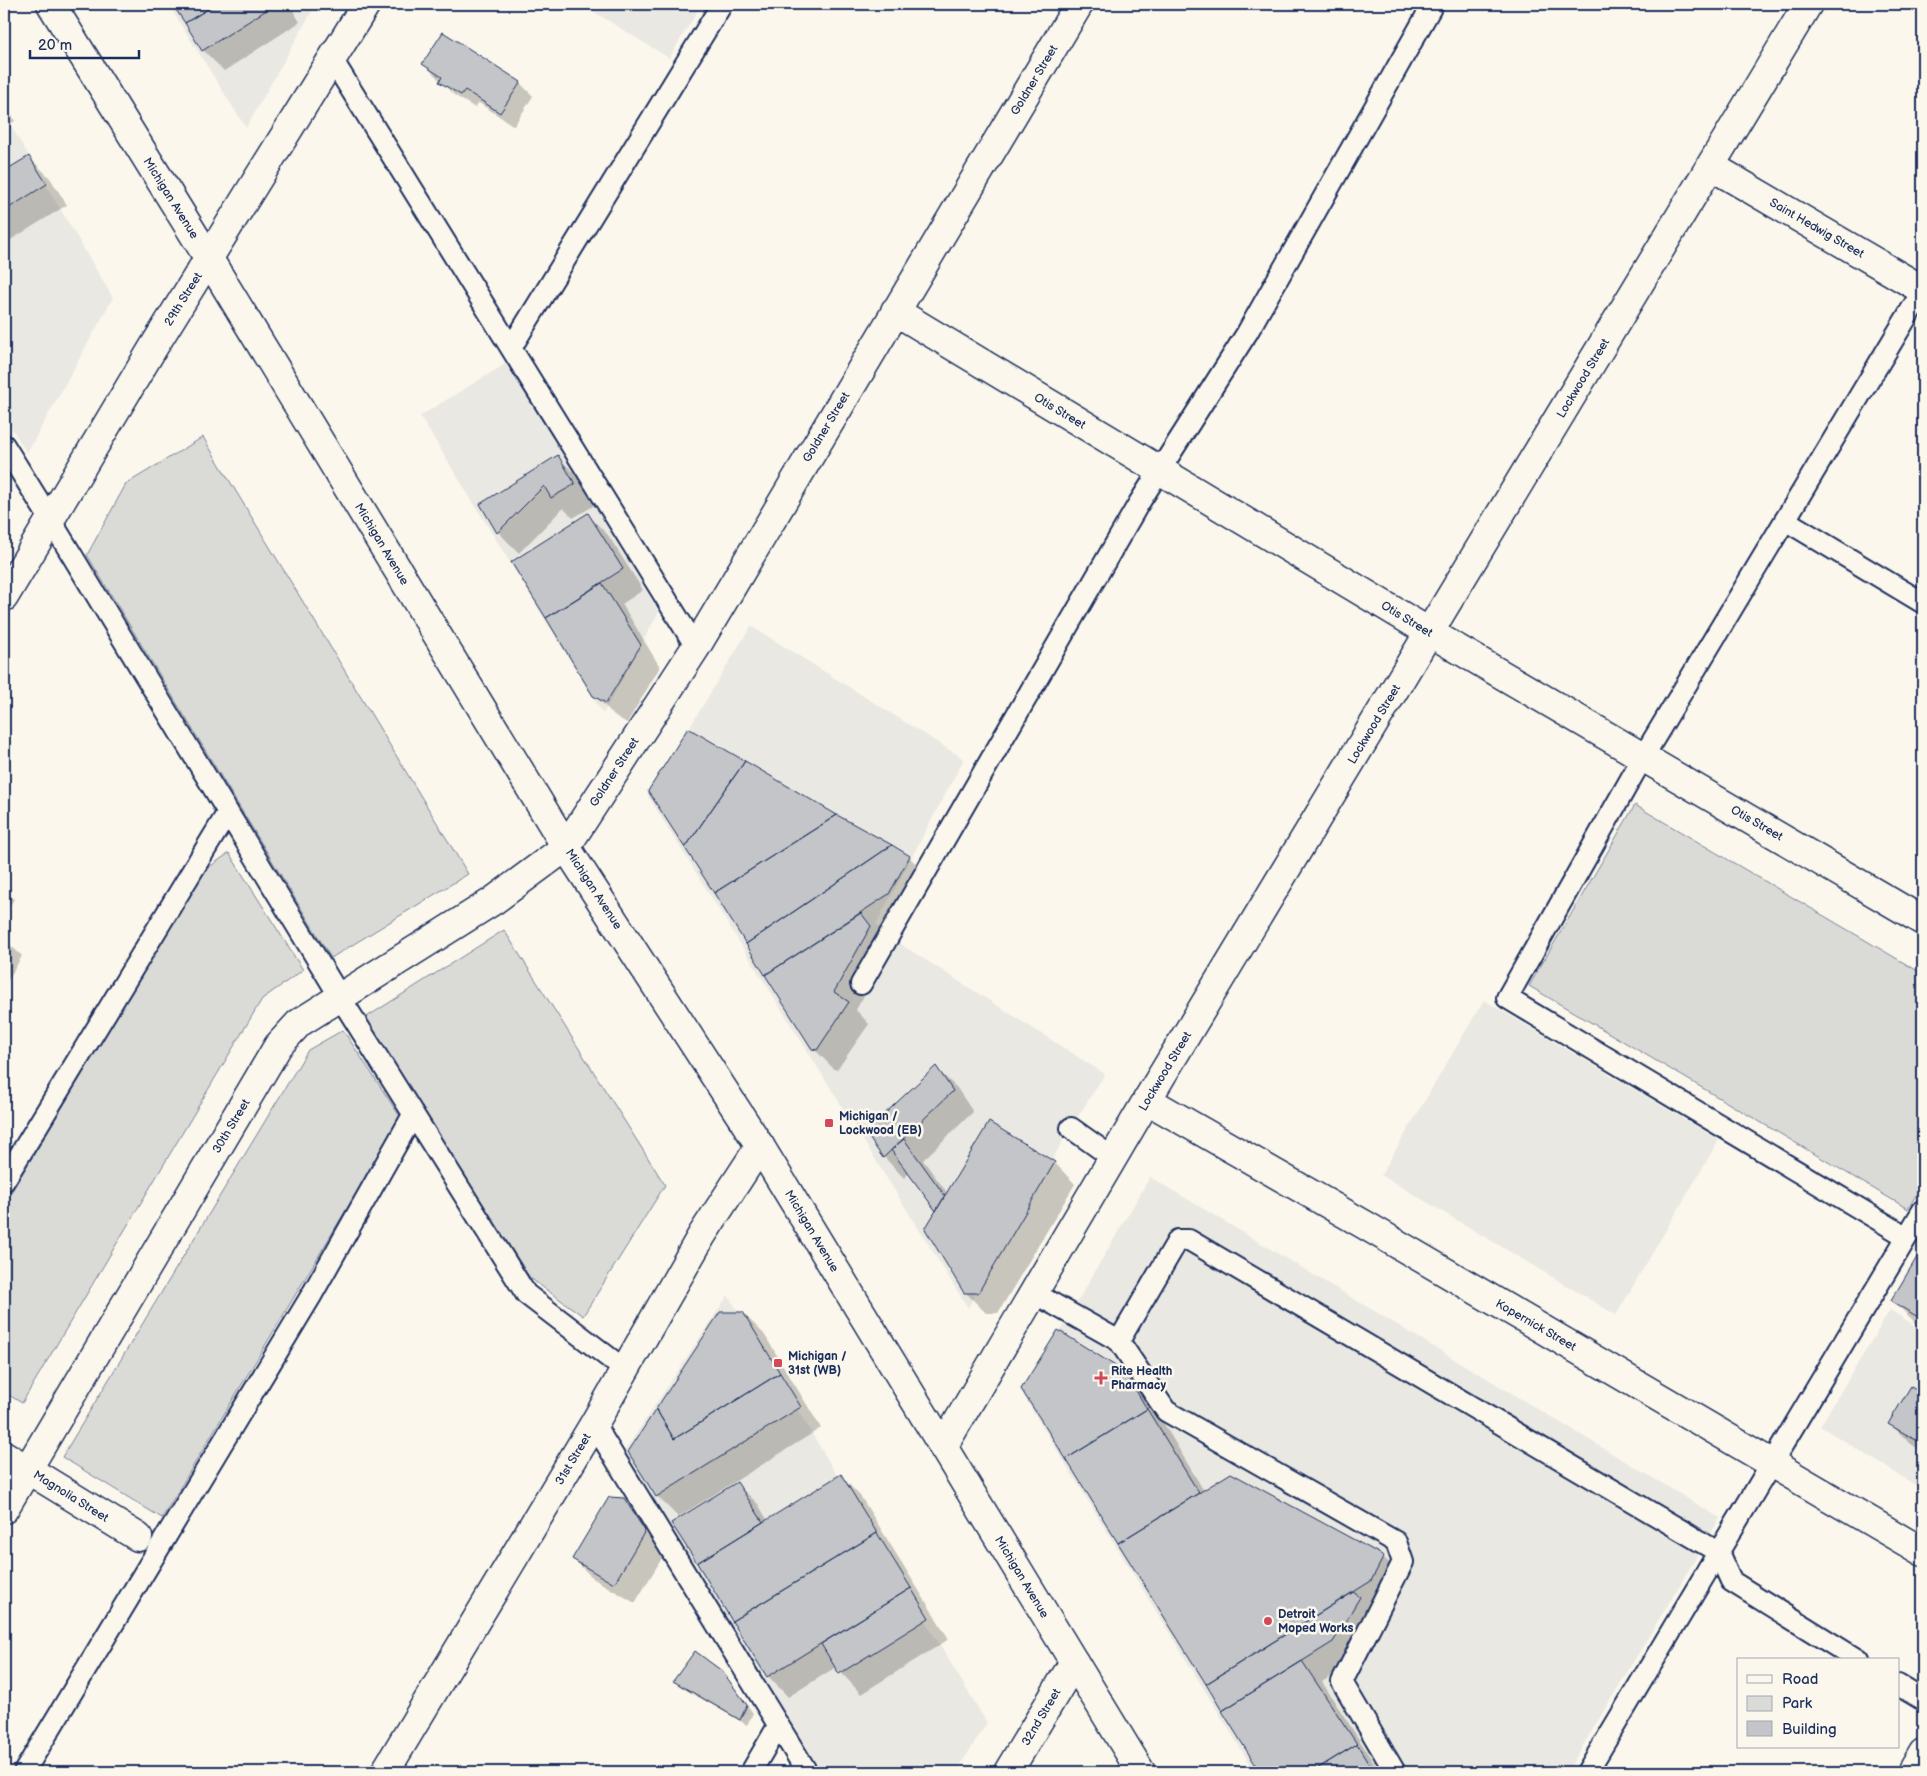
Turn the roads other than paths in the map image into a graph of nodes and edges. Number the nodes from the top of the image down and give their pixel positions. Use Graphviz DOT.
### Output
graph roads {
  1 [pos="51,4"];
  2 [pos="366,4"];
  3 [pos="722,4"];
  4 [pos="1079,4"];
  5 [pos="1433,4"];
  6 [pos="1808,4"];
  7 [pos="332,59"];
  8 [pos="1711,166"];
  9 [pos="209,259"];
  10 [pos="1923,290"];
  11 [pos="894,311"];
  12 [pos="511,348"];
  13 [pos="4,446"];
  14 [pos="1161,471"];
  15 [pos="50,519"];
  16 [pos="1785,520"];
  17 [pos="4,597"];
  18 [pos="1923,603"];
  19 [pos="1429,632"];
  20 [pos="696,647"];
  21 [pos="1643,757"];
  22 [pos="228,812"];
  23 [pos="566,847"];
  24 [pos="1923,921"];
  25 [pos="861,984"];
  26 [pos="340,997"];
  27 [pos="1147,1100"];
  28 [pos="413,1114"];
  29 [pos="1071,1128"];
  30 [pos="760,1146"];
  31 [pos="1113,1158"];
  32 [pos="4,1181"];
  33 [pos="1923,1210"];
  34 [pos="1907,1237"];
  35 [pos="1034,1293"];
  36 [pos="1119,1341"];
  37 [pos="625,1370"];
  38 [pos="594,1424"];
  39 [pos="943,1447"];
  40 [pos="4,1455"];
  41 [pos="1771,1463"];
  42 [pos="28,1469"];
  43 [pos="4,1509"];
  44 [pos="138,1537"];
  45 [pos="1718,1552"];
  46 [pos="1923,1552"];
  47 [pos="1855,1658"];
  48 [pos="1074,1662"];
  49 [pos="1900,1686"];
  50 [pos="1923,1700"];
  51 [pos="778,1726"];
  52 [pos="1923,1753"];
  53 [pos="24,1772"];
  54 [pos="385,1772"];
  55 [pos="751,1772"];
  56 [pos="807,1772"];
  57 [pos="1008,1772"];
  58 [pos="1142,1772"];
  59 [pos="1395,1772"];
  60 [pos="1587,1772"];
  61 [pos="1912,1772"];
  1 -- 9 [label="street, Michigan Avenue"];
  2 -- 7 [label="street, 29th Street"];
  3 -- 12 [label="lane"];
  4 -- 11 [label="street, Goldner Street"];
  5 -- 14 [label="lane"];
  6 -- 8 [label="street, Lockwood Street"];
  7 -- 9 [label="street, 29th Street"];
  7 -- 12 [label="lane"];
  8 -- 10 [label="street, Saint Hedwig Street"];
  8 -- 19 [label="street, Lockwood Street"];
  9 -- 15 [label="street, 29th Street"];
  9 -- 23 [label="street, Michigan Avenue"];
  10 -- 16 [label="lane"];
  11 -- 14 [label="street, Otis Street"];
  11 -- 20 [label="street, Goldner Street"];
  12 -- 20 [label="lane"];
  13 -- 15 [label="lane"];
  14 -- 19 [label="street, Otis Street"];
  14 -- 25 [label="lane"];
  15 -- 17 [label="street, 29th Street"];
  15 -- 22 [label="lane"];
  16 -- 18 [label="lane"];
  16 -- 21 [label="lane"];
  19 -- 21 [label="street, Otis Street"];
  19 -- 27 [label="street, Lockwood Street"];
  20 -- 23 [label="street, Goldner Street"];
  21 -- 24 [label="street, Otis Street"];
  21 -- 34 [label="lane"];
  22 -- 26 [label="lane"];
  22 -- 32 [label="lane"];
  23 -- 26 [label="street, 30th Street"];
  23 -- 30 [label="street, Michigan Avenue"];
  26 -- 28 [label="lane"];
  26 -- 42 [label="street, 30th Street"];
  27 -- 31 [label="street, Lockwood Street"];
  27 -- 41 [label="street, Kopernick Street"];
  28 -- 37 [label="lane"];
  28 -- 53 [label="lane"];
  29 -- 31 [label="lane"];
  30 -- 37 [label="street, 31st Street"];
  30 -- 39 [label="street, Michigan Avenue"];
  31 -- 35 [label="street, Lockwood Street"];
  33 -- 34 [label="lane"];
  34 -- 41 [label="lane"];
  35 -- 36 [label="lane"];
  35 -- 39 [label="street, Lockwood Street"];
  36 -- 45 [label="lane"];
  36 -- 59 [label="lane"];
  37 -- 38 [label="street, 31st Street"];
  38 -- 51 [label="lane"];
  38 -- 54 [label="street, 31st Street"];
  39 -- 48 [label="street, Michigan Avenue"];
  40 -- 42 [label="street, Magnolia Street"];
  41 -- 45 [label="lane"];
  41 -- 46 [label="street, Kopernick Street"];
  42 -- 43 [label="street, 30th Street"];
  42 -- 44 [label="street, Magnolia Street"];
  45 -- 47 [label="lane"];
  45 -- 60 [label="lane"];
  48 -- 57 [label="street, 32nd Street"];
  48 -- 58 [label="street, Michigan Avenue"];
  49 -- 50 [label="lane"];
  51 -- 55 [label="lane"];
  51 -- 56 [label="lane"];
  52 -- 61 [label="street"];
}
